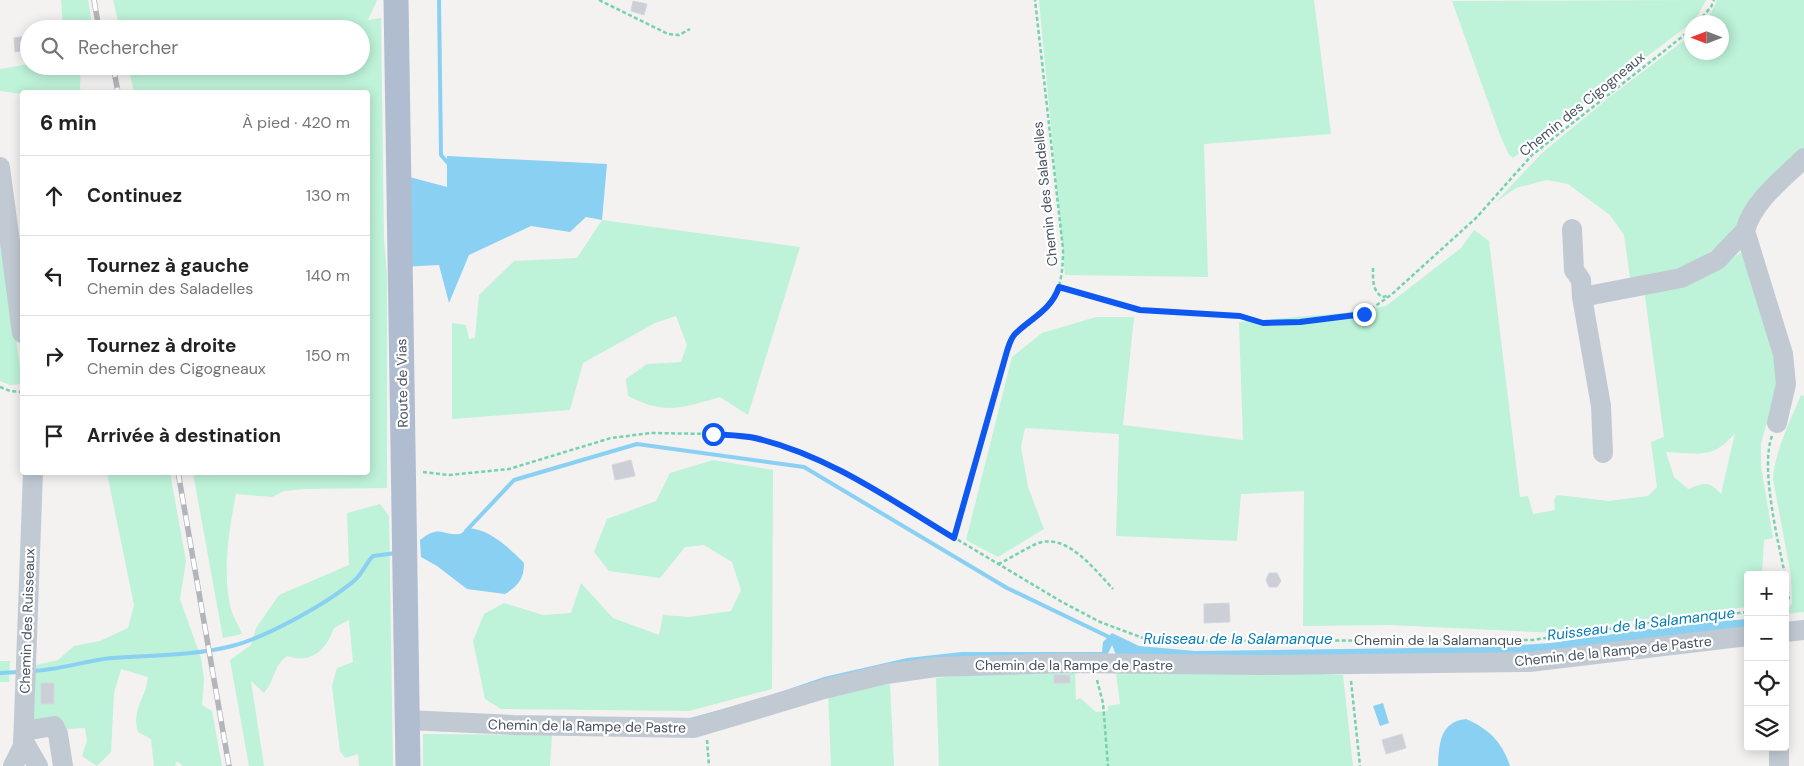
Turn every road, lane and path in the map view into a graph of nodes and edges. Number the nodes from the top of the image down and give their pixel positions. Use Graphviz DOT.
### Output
graph roads {
  1 [pos="396,0"];
  2 [pos="599,0"];
  3 [pos="1035,0"];
  4 [pos="1714,0"];
  5 [pos="1704,15"];
  6 [pos="690,29"];
  7 [pos="1684,36"];
  8 [pos="1804,158"];
  9 [pos="0,167"];
  10 [pos="1572,229"];
  11 [pos="1746,231"];
  12 [pos="1373,268"];
  13 [pos="1059,287"];
  14 [pos="1391,295"];
  15 [pos="1582,297"];
  16 [pos="20,318"];
  17 [pos="0,387"];
  18 [pos="20,392"];
  19 [pos="1777,423"];
  20 [pos="1603,453"];
  21 [pos="404,472"];
  22 [pos="33,475"];
  23 [pos="954,538"];
  24 [pos="998,564"];
  25 [pos="1784,571"];
  26 [pos="1113,589"];
  27 [pos="1744,612"];
  28 [pos="1804,630"];
  29 [pos="1789,632"];
  30 [pos="1744,636"];
  31 [pos="1083,663"];
  32 [pos="1348,664"];
  33 [pos="408,720"];
  34 [pos="705,725"];
  35 [pos="24,735"];
  36 [pos="1779,751"];
  37 [pos="13,766"];
  38 [pos="38,766"];
  39 [pos="63,766"];
  40 [pos="408,766"];
  41 [pos="709,766"];
  42 [pos="1108,766"];
  43 [pos="1360,766"];
  44 [pos="1780,766"];
  1 -- 21 [label="main road, Route de Vias"];
  2 -- 6 [label="path"];
  3 -- 13 [label="path, Chemin des Saladelles"];
  4 -- 5 [label="path"];
  7 -- 14 [label="path, Chemin des Cigogneaux"];
  8 -- 11 [label="street"];
  9 -- 16 [label="street"];
  10 -- 15 [label="street"];
  11 -- 15 [label="street"];
  11 -- 19 [label="street"];
  12 -- 14 [label="path"];
  13 -- 14 [label="path, Chemin des Cigogneaux"];
  13 -- 23 [label="path, Chemin des Saladelles"];
  15 -- 20 [label="street"];
  17 -- 18 [label="path"];
  19 -- 25 [label="path"];
  21 -- 23 [label="path, Chemin de la Salamanque"];
  21 -- 33 [label="main road, Route de Vias"];
  22 -- 35 [label="street, Chemin des Ruisseaux"];
  23 -- 24 [label="path, Chemin de la Salamanque"];
  24 -- 26 [label="path"];
  24 -- 27 [label="path, Chemin de la Salamanque"];
  28 -- 29 [label="street"];
  30 -- 32 [label="street, Chemin de la Rampe de Pastre"];
  31 -- 32 [label="street, Chemin de la Rampe de Pastre"];
  31 -- 34 [label="street, Chemin de la Rampe de Pastre"];
  31 -- 42 [label="path"];
  32 -- 43 [label="path"];
  33 -- 34 [label="street, Chemin de la Rampe de Pastre"];
  33 -- 40 [label="main road, Route de Vias"];
  34 -- 41 [label="path"];
  35 -- 37 [label="street, Chemin des Ruisseaux"];
  35 -- 38 [label="street"];
  35 -- 39 [label="street"];
  36 -- 44 [label="street"];
}
